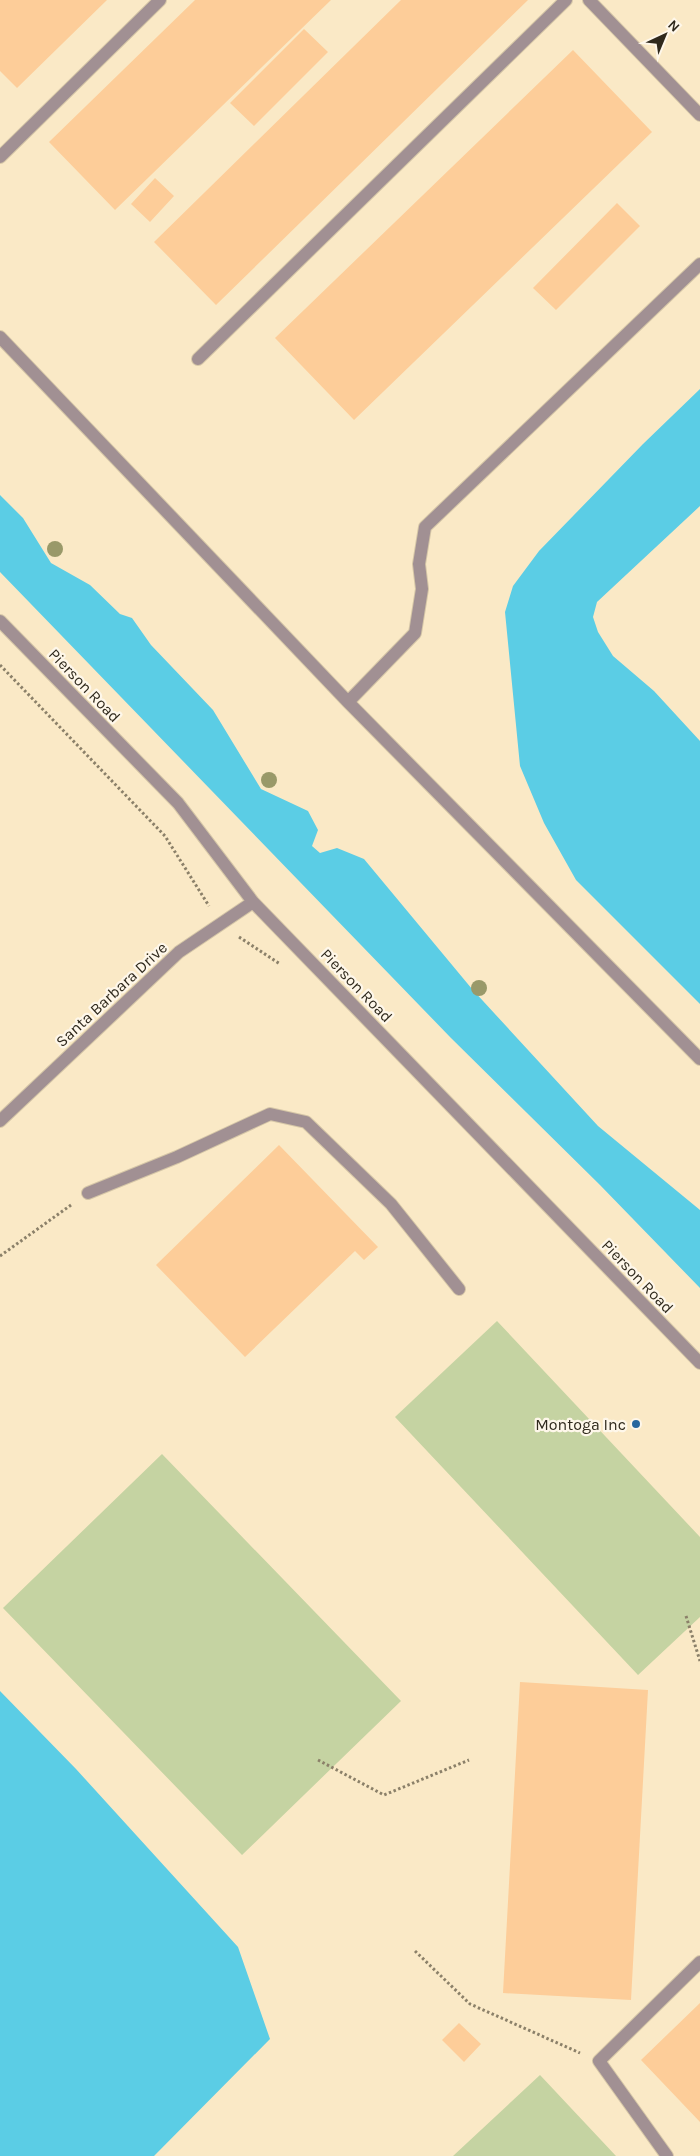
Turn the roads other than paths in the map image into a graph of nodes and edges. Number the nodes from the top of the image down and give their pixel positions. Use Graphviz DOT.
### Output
graph roads {
  1 [pos="160,0"];
  2 [pos="566,0"];
  3 [pos="589,0"];
  4 [pos="700,115"];
  5 [pos="0,157"];
  6 [pos="700,264"];
  7 [pos="0,337"];
  8 [pos="198,359"];
  9 [pos="0,621"];
  10 [pos="348,702"];
  11 [pos="253,902"];
  12 [pos="700,1059"];
  13 [pos="0,1120"];
  14 [pos="88,1193"];
  15 [pos="459,1288"];
  16 [pos="700,1363"];
  17 [pos="700,1962"];
  18 [pos="667,2156"];
  1 -- 5 [label="street"];
  2 -- 8 [label="street"];
  3 -- 4 [label="street"];
  6 -- 10 [label="street"];
  7 -- 10 [label="street"];
  9 -- 11 [label="street, Pierson Road"];
  10 -- 12 [label="street"];
  11 -- 13 [label="street, Santa Barbara Drive"];
  11 -- 16 [label="street, Pierson Road"];
  14 -- 15 [label="street"];
  17 -- 18 [label="street"];
}
